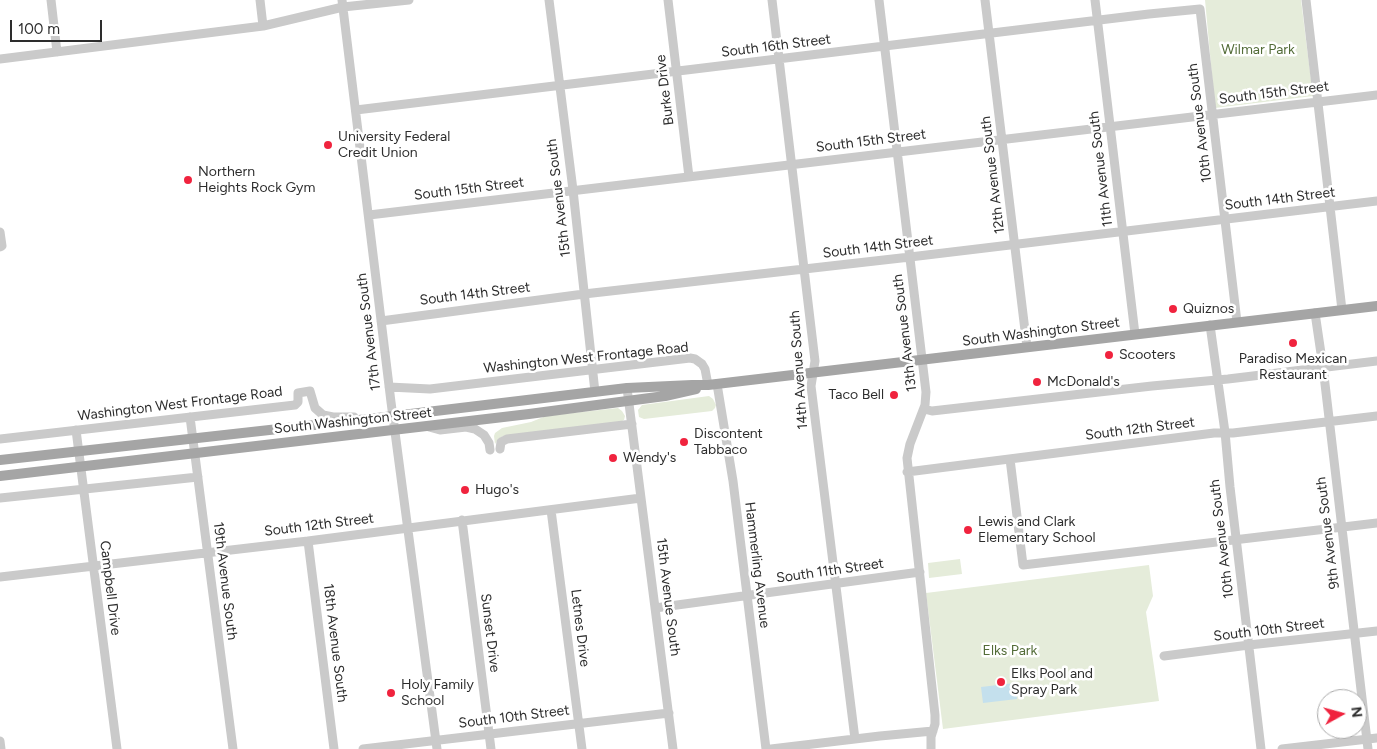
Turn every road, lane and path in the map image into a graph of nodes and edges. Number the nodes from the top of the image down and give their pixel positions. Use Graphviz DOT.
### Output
graph roads {
  1 [pos="51,0"];
  2 [pos="260,0"];
  3 [pos="409,0"];
  4 [pos="549,0"];
  5 [pos="668,0"];
  6 [pos="772,0"];
  7 [pos="879,0"];
  8 [pos="985,0"];
  9 [pos="1095,0"];
  10 [pos="1306,0"];
  11 [pos="343,3"];
  12 [pos="1200,9"];
  13 [pos="1097,21"];
  14 [pos="263,26"];
  15 [pos="989,34"];
  16 [pos="884,47"];
  17 [pos="58,52"];
  18 [pos="0,59"];
  19 [pos="780,59"];
  20 [pos="677,72"];
  21 [pos="559,86"];
  22 [pos="1377,95"];
  23 [pos="1318,102"];
  24 [pos="356,110"];
  25 [pos="1212,114"];
  26 [pos="1109,126"];
  27 [pos="1002,139"];
  28 [pos="897,151"];
  29 [pos="792,165"];
  30 [pos="689,177"];
  31 [pos="573,190"];
  32 [pos="1377,201"];
  33 [pos="1331,207"];
  34 [pos="369,215"];
  35 [pos="1225,219"];
  36 [pos="1122,231"];
  37 [pos="0,232"];
  38 [pos="1015,244"];
  39 [pos="1,247"];
  40 [pos="910,257"];
  41 [pos="805,269"];
  42 [pos="584,294"];
  43 [pos="1377,306"];
  44 [pos="1342,310"];
  45 [pos="1315,313"];
  46 [pos="381,320"];
  47 [pos="1237,322"];
  48 [pos="1210,325"];
  49 [pos="1135,334"];
  50 [pos="1027,347"];
  51 [pos="922,360"];
  52 [pos="1377,361"];
  53 [pos="1323,367"];
  54 [pos="592,370"];
  55 [pos="814,372"];
  56 [pos="1217,380"];
  57 [pos="713,385"];
  58 [pos="389,387"];
  59 [pos="627,388"];
  60 [pos="595,392"];
  61 [pos="629,402"];
  62 [pos="924,409"];
  63 [pos="393,416"];
  64 [pos="1377,416"];
  65 [pos="190,417"];
  66 [pos="368,419"];
  67 [pos="1329,421"];
  68 [pos="632,424"];
  69 [pos="428,427"];
  70 [pos="76,430"];
  71 [pos="395,431"];
  72 [pos="1225,432"];
  73 [pos="0,438"];
  74 [pos="193,439"];
  75 [pos="500,449"];
  76 [pos="490,450"];
  77 [pos="79,452"];
  78 [pos="195,453"];
  79 [pos="1010,459"];
  80 [pos="0,460"];
  81 [pos="81,467"];
  82 [pos="907,472"];
  83 [pos="0,476"];
  84 [pos="198,477"];
  85 [pos="84,488"];
  86 [pos="0,498"];
  87 [pos="641,498"];
  88 [pos="551,510"];
  89 [pos="462,520"];
  90 [pos="1377,523"];
  91 [pos="408,527"];
  92 [pos="1341,527"];
  93 [pos="308,540"];
  94 [pos="1236,540"];
  95 [pos="208,552"];
  96 [pos="94,566"];
  97 [pos="920,572"];
  98 [pos="0,577"];
  99 [pos="836,584"];
  100 [pos="748,596"];
  101 [pos="655,608"];
  102 [pos="1377,631"];
  103 [pos="1354,634"];
  104 [pos="1249,645"];
  105 [pos="1164,656"];
  106 [pos="1360,689"];
  107 [pos="669,713"];
  108 [pos="578,724"];
  109 [pos="933,731"];
  110 [pos="489,734"];
  111 [pos="855,739"];
  112 [pos="1366,739"];
  113 [pos="0,741"];
  114 [pos="437,745"];
  115 [pos="831,745"];
  116 [pos="1,749"];
  117 [pos="117,749"];
  118 [pos="232,749"];
  119 [pos="334,749"];
  120 [pos="363,749"];
  121 [pos="491,749"];
  122 [pos="582,749"];
  123 [pos="673,749"];
  124 [pos="766,749"];
  125 [pos="771,749"];
  126 [pos="931,749"];
  127 [pos="1261,749"];
  128 [pos="1282,749"];
  129 [pos="1368,749"];
  1 -- 17 [label="street"];
  2 -- 14 [label="street"];
  3 -- 11 [label="street"];
  4 -- 21 [label="street, 15th Avenue South"];
  5 -- 20 [label="street, Burke Drive"];
  6 -- 19 [label="street, 14th Avenue South"];
  7 -- 16 [label="street, 13th Avenue South"];
  8 -- 15 [label="street, 12th Avenue South"];
  9 -- 13 [label="street, 11th Avenue South"];
  10 -- 23 [label="street"];
  11 -- 14 [label="street"];
  11 -- 24 [label="street, 17th Avenue South"];
  12 -- 13 [label="street, South 16th Street"];
  12 -- 25 [label="street, 10th Avenue South"];
  13 -- 15 [label="street, South 16th Street"];
  13 -- 26 [label="street, 11th Avenue South"];
  14 -- 17 [label="street"];
  15 -- 16 [label="street, South 16th Street"];
  15 -- 27 [label="street, 12th Avenue South"];
  16 -- 19 [label="street, South 16th Street"];
  16 -- 28 [label="street, 13th Avenue South"];
  17 -- 18 [label="street"];
  19 -- 20 [label="street, South 16th Street"];
  19 -- 29 [label="street, 14th Avenue South"];
  20 -- 21 [label="street, South 16th Street"];
  20 -- 30 [label="street, Burke Drive"];
  21 -- 24 [label="street, South 16th Street"];
  21 -- 31 [label="street, 15th Avenue South"];
  22 -- 23 [label="street, South 15th Street"];
  23 -- 25 [label="street, South 15th Street"];
  23 -- 33 [label="street"];
  24 -- 34 [label="street, 17th Avenue South"];
  25 -- 26 [label="street, South 15th Street"];
  25 -- 35 [label="street, 10th Avenue South"];
  26 -- 27 [label="street, South 15th Street"];
  26 -- 36 [label="street, 11th Avenue South"];
  27 -- 28 [label="street, South 15th Street"];
  27 -- 38 [label="street, 12th Avenue South"];
  28 -- 29 [label="street, South 15th Street"];
  28 -- 40 [label="street, 13th Avenue South"];
  29 -- 30 [label="street, South 15th Street"];
  29 -- 41 [label="street, 14th Avenue South"];
  30 -- 31 [label="street, South 15th Street"];
  31 -- 34 [label="street, South 15th Street"];
  31 -- 42 [label="street, 15th Avenue South"];
  32 -- 33 [label="street, South 14th Street"];
  33 -- 35 [label="street, South 14th Street"];
  33 -- 44 [label="street"];
  34 -- 46 [label="street, 17th Avenue South"];
  35 -- 36 [label="street, South 14th Street"];
  35 -- 47 [label="street, 10th Avenue South"];
  36 -- 38 [label="street, South 14th Street"];
  36 -- 49 [label="street, 11th Avenue South"];
  37 -- 39 [label="street"];
  38 -- 40 [label="street, South 14th Street"];
  38 -- 50 [label="street, 12th Avenue South"];
  40 -- 41 [label="street, South 14th Street"];
  40 -- 51 [label="street, 13th Avenue South"];
  41 -- 42 [label="street, South 14th Street"];
  41 -- 55 [label="street, 14th Avenue South"];
  42 -- 46 [label="street, South 14th Street"];
  42 -- 54 [label="street, 15th Avenue South"];
  43 -- 44 [label="main road, South Washington Street"];
  44 -- 45 [label="main road, South Washington Street"];
  45 -- 47 [label="main road, South Washington Street"];
  45 -- 53 [label="street, 9th Avenue South"];
  46 -- 58 [label="street, 17th Avenue South"];
  47 -- 48 [label="main road, South Washington Street"];
  48 -- 49 [label="main road, South Washington Street"];
  48 -- 56 [label="street, 10th Avenue South"];
  49 -- 50 [label="main road, South Washington Street"];
  50 -- 51 [label="main road, South Washington Street"];
  51 -- 55 [label="main road, South Washington Street"];
  51 -- 62 [label="street, 13th Avenue South"];
  52 -- 53 [label="street"];
  53 -- 56 [label="street"];
  53 -- 67 [label="street, 9th Avenue South"];
  54 -- 57 [label="street, Washington West Frontage Road"];
  54 -- 58 [label="street, Washington West Frontage Road"];
  54 -- 60 [label="street, 15th Avenue South"];
  55 -- 57 [label="main road, South Washington Street"];
  55 -- 99 [label="street, 14th Avenue South"];
  56 -- 62 [label="street"];
  56 -- 72 [label="street, 10th Avenue South"];
  57 -- 59 [label="main road, South Washington Street"];
  57 -- 61 [label="main road, South Washington Street"];
  57 -- 100 [label="street, Hammerling Avenue"];
  58 -- 63 [label="street, 17th Avenue South"];
  59 -- 60 [label="main road, South Washington Street"];
  59 -- 61 [label="street, 15th Avenue South"];
  60 -- 63 [label="main road, South Washington Street"];
  61 -- 68 [label="street, 15th Avenue South"];
  61 -- 69 [label="main road, South Washington Street"];
  62 -- 82 [label="street, 13th Avenue South"];
  63 -- 66 [label="main road, South Washington Street"];
  63 -- 71 [label="street, 17th Avenue South"];
  64 -- 67 [label="street, South 12th Street"];
  65 -- 66 [label="street, Washington West Frontage Road"];
  65 -- 70 [label="street, Washington West Frontage Road"];
  65 -- 74 [label="street, 19th Avenue South"];
  66 -- 74 [label="main road, South Washington Street"];
  67 -- 72 [label="street, South 12th Street"];
  67 -- 92 [label="street, 9th Avenue South"];
  68 -- 75 [label="street"];
  68 -- 87 [label="street, 15th Avenue South"];
  69 -- 71 [label="main road, South Washington Street"];
  69 -- 76 [label="street"];
  70 -- 73 [label="street, Washington West Frontage Road"];
  70 -- 77 [label="street, Campbell Drive"];
  71 -- 78 [label="main road, South Washington Street"];
  71 -- 91 [label="street, 17th Avenue South"];
  72 -- 79 [label="street, South 12th Street"];
  72 -- 94 [label="street, 10th Avenue South"];
  74 -- 77 [label="main road, South Washington Street"];
  74 -- 78 [label="street, 19th Avenue South"];
  77 -- 80 [label="main road, South Washington Street"];
  77 -- 81 [label="street, Campbell Drive"];
  78 -- 81 [label="main road, South Washington Street"];
  78 -- 84 [label="street, 19th Avenue South"];
  79 -- 82 [label="street, South 12th Street"];
  79 -- 94 [label="street"];
  81 -- 83 [label="main road, South Washington Street"];
  81 -- 85 [label="street, Campbell Drive"];
  82 -- 97 [label="street, 13th Avenue South"];
  84 -- 85 [label="street"];
  84 -- 95 [label="street, 19th Avenue South"];
  85 -- 86 [label="street"];
  85 -- 96 [label="street, Campbell Drive"];
  87 -- 88 [label="street, South 12th Street"];
  87 -- 101 [label="street, 15th Avenue South"];
  88 -- 89 [label="street, South 12th Street"];
  88 -- 108 [label="street, Letnes Drive"];
  89 -- 91 [label="street, South 12th Street"];
  89 -- 110 [label="street, Sunset Drive"];
  90 -- 92 [label="street"];
  91 -- 93 [label="street, South 12th Street"];
  91 -- 114 [label="street, 17th Avenue South"];
  92 -- 94 [label="street"];
  92 -- 103 [label="street, 9th Avenue South"];
  93 -- 95 [label="street, South 12th Street"];
  93 -- 119 [label="street, 18th Avenue South"];
  94 -- 104 [label="street, 10th Avenue South"];
  95 -- 96 [label="street, South 12th Street"];
  95 -- 118 [label="street, 19th Avenue South"];
  96 -- 98 [label="street, South 12th Street"];
  96 -- 117 [label="street, Campbell Drive"];
  97 -- 99 [label="street, South 11th Street"];
  97 -- 109 [label="street, 13th Avenue South"];
  99 -- 100 [label="street, South 11th Street"];
  99 -- 111 [label="street, 14th Avenue South"];
  100 -- 101 [label="street, South 11th Street"];
  100 -- 124 [label="street, Hammerling Avenue"];
  101 -- 107 [label="street, 15th Avenue South"];
  102 -- 103 [label="street, South 10th Street"];
  103 -- 104 [label="street, South 10th Street"];
  103 -- 106 [label="street, 9th Avenue South"];
  104 -- 105 [label="street, South 10th Street"];
  104 -- 127 [label="street, 10th Avenue South"];
  107 -- 108 [label="street, South 10th Street"];
  107 -- 123 [label="street, 15th Avenue South"];
  108 -- 110 [label="street, South 10th Street"];
  108 -- 122 [label="street, Letnes Drive"];
  109 -- 111 [label="street"];
  109 -- 126 [label="street, 13th Avenue South"];
  110 -- 114 [label="street, South 10th Street"];
  110 -- 121 [label="street, Sunset Drive"];
  111 -- 115 [label="street"];
  112 -- 128 [label="street"];
  112 -- 129 [label="street, 9th Avenue South"];
  113 -- 116 [label="street"];
  114 -- 120 [label="street, South 10th Street"];
  115 -- 125 [label="street"];
}
